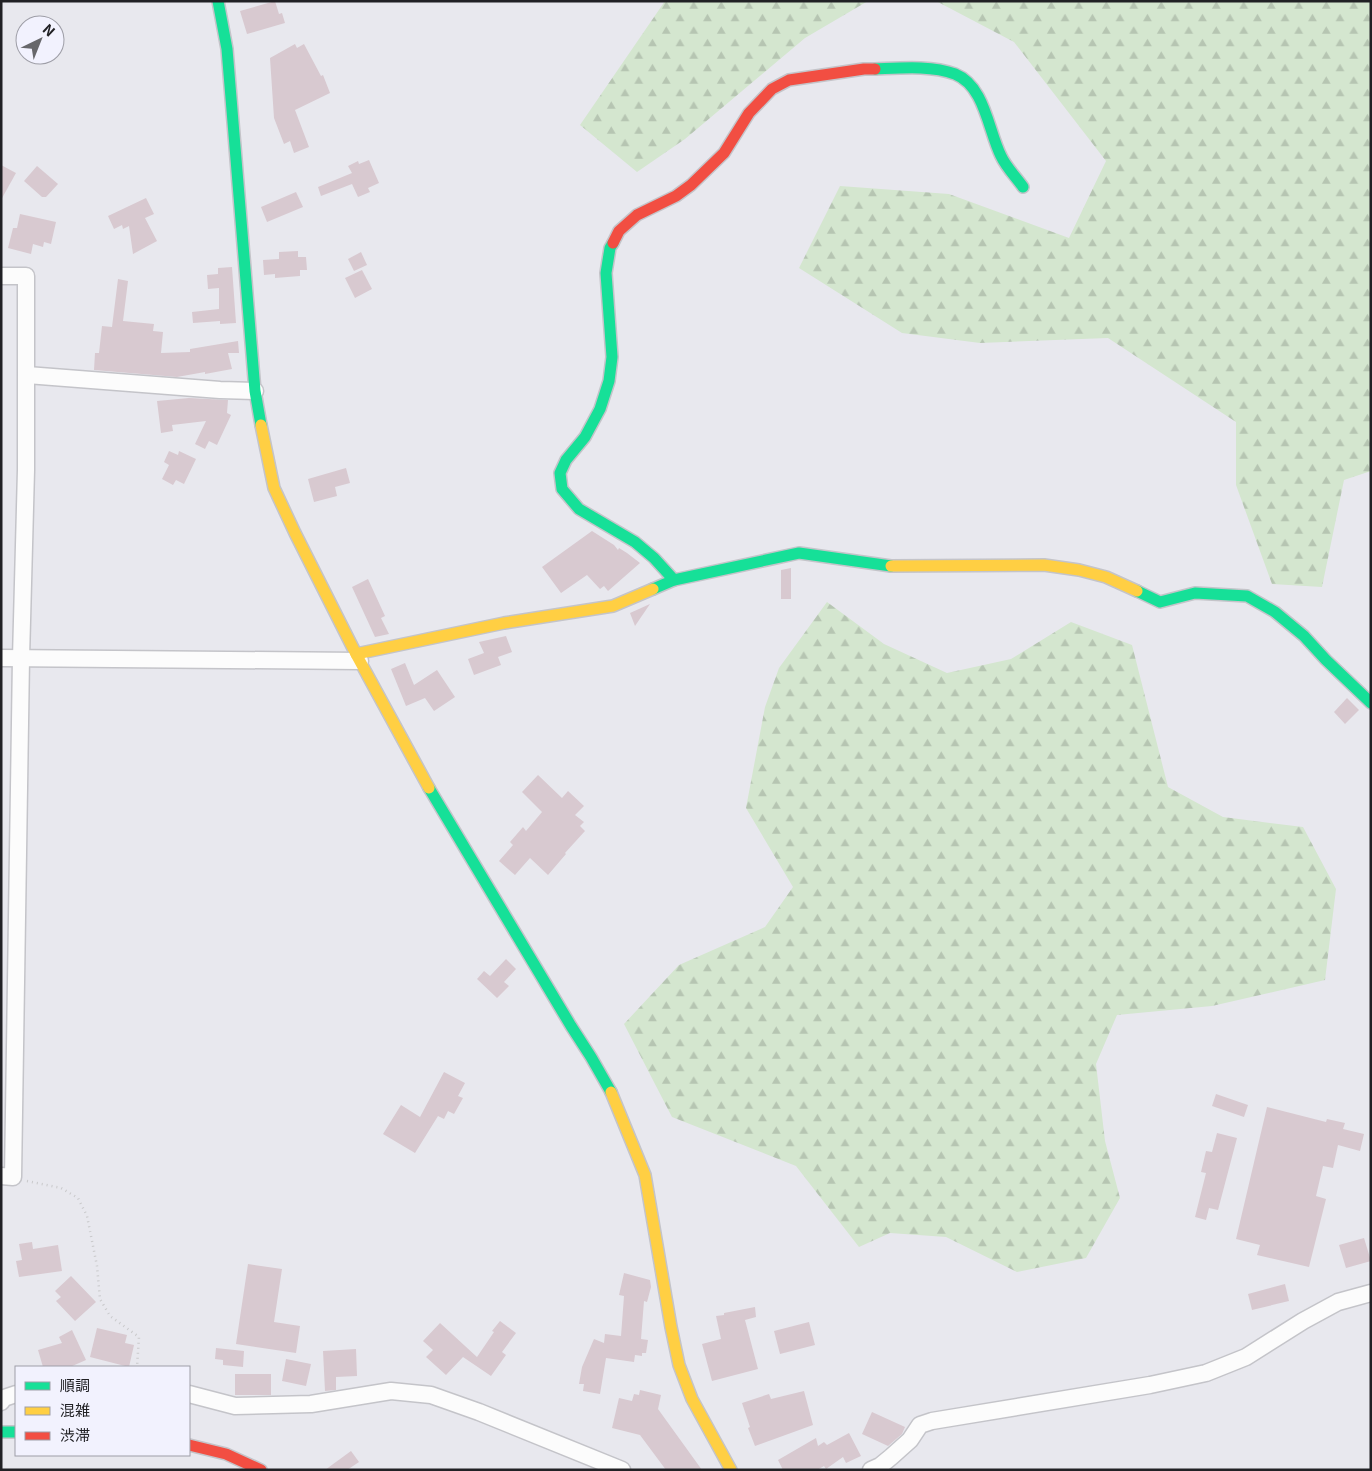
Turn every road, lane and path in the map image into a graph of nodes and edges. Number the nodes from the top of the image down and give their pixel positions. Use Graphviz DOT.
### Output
graph roads {
  1 [pos="218,1"];
  2 [pos="1022,187"];
  3 [pos="1,276"];
  4 [pos="27,375"];
  5 [pos="255,391"];
  6 [pos="674,580"];
  7 [pos="358,657"];
  8 [pos="1,658"];
  9 [pos="21,658"];
  10 [pos="1371,703"];
  11 [pos="7,1177"];
  12 [pos="1371,1293"];
  13 [pos="137,1366"];
  14 [pos="15,1394"];
  15 [pos="190,1394"];
  16 [pos="1,1402"];
  17 [pos="1,1432"];
  18 [pos="15,1432"];
  19 [pos="190,1445"];
  20 [pos="261,1470"];
  21 [pos="622,1470"];
  22 [pos="731,1470"];
  23 [pos="872,1470"];
  1 -- 5 [label="main road"];
  2 -- 6 [label="main road"];
  3 -- 4 [label="street"];
  4 -- 5 [label="street"];
  4 -- 9 [label="street"];
  5 -- 7 [label="main road"];
  6 -- 7 [label="main road"];
  6 -- 10 [label="main road"];
  7 -- 9 [label="street"];
  7 -- 22 [label="main road"];
  8 -- 9 [label="street"];
  9 -- 11 [label="street"];
  11 -- 13 [label="path"];
  12 -- 23 [label="street"];
  14 -- 16 [label="street"];
  15 -- 21 [label="street"];
  17 -- 18 [label="main road"];
  19 -- 20 [label="main road"];
}
